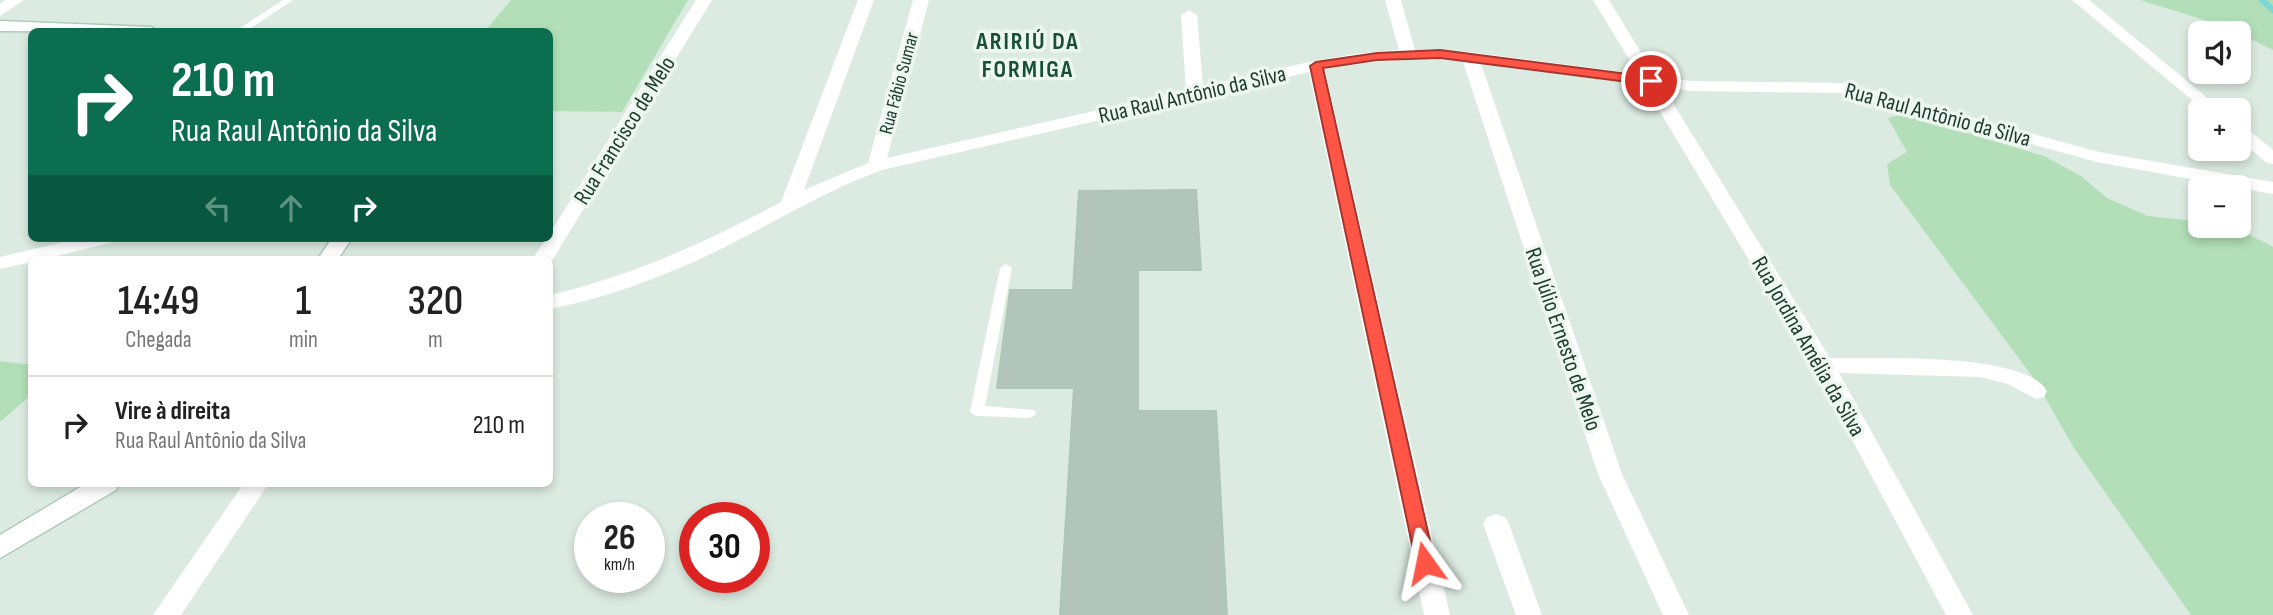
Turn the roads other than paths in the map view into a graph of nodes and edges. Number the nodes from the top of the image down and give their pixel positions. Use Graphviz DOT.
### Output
graph roads {
  1 [pos="16,0"];
  2 [pos="289,0"];
  3 [pos="705,0"];
  4 [pos="866,0"];
  5 [pos="921,0"];
  6 [pos="1394,0"];
  7 [pos="1601,0"];
  8 [pos="2080,0"];
  9 [pos="0,11"];
  10 [pos="1189,15"];
  11 [pos="0,26"];
  12 [pos="50,28"];
  13 [pos="244,28"];
  14 [pos="1408,54"];
  15 [pos="1470,57"];
  16 [pos="1316,66"];
  17 [pos="1651,81"];
  18 [pos="1195,93"];
  19 [pos="2199,98"];
  20 [pos="2251,141"];
  21 [pos="2273,159"];
  22 [pos="876,166"];
  23 [pos="2270,190"];
  24 [pos="789,205"];
  25 [pos="90,242"];
  26 [pos="28,256"];
  27 [pos="30,256"];
  28 [pos="546,256"];
  29 [pos="0,263"];
  30 [pos="1006,268"];
  31 [pos="553,301"];
  32 [pos="1823,365"];
  33 [pos="2036,391"];
  34 [pos="1028,413"];
  35 [pos="100,487"];
  36 [pos="254,487"];
  37 [pos="1496,524"];
  38 [pos="0,548"];
  39 [pos="166,615"];
  40 [pos="1437,615"];
  41 [pos="1529,615"];
  42 [pos="1676,615"];
  43 [pos="1960,615"];
  1 -- 9 [label="street"];
  2 -- 13 [label="lane"];
  3 -- 28 [label="street, Rua Francisco de Melo"];
  4 -- 24 [label="street"];
  5 -- 22 [label="street, Rua Fábio Sumar"];
  6 -- 14 [label="street"];
  7 -- 17 [label="street, Rua Jordina Amélia da Silva"];
  8 -- 19 [label="street"];
  10 -- 18 [label="street"];
  11 -- 12 [label="street"];
  14 -- 15 [label="street, Rua Raul Antônio da Silva"];
  14 -- 16 [label="street, Rua Raul Antônio da Silva"];
  15 -- 17 [label="street, Rua Raul Antônio da Silva"];
  15 -- 42 [label="street, Rua Júlio Ernesto de Melo"];
  16 -- 18 [label="street, Rua Raul Antônio da Silva"];
  16 -- 40 [label="street"];
  17 -- 23 [label="street, Rua Raul Antônio da Silva"];
  17 -- 32 [label="street, Rua Jordina Amélia da Silva"];
  18 -- 22 [label="street, Rua Raul Antônio da Silva"];
  20 -- 21 [label="street"];
  22 -- 24 [label="street, Rua Raul Antônio da Silva"];
  24 -- 31 [label="street, Rua Raul Antônio da Silva"];
  25 -- 27 [label="street"];
  26 -- 29 [label="street"];
  30 -- 34 [label="lane"];
  32 -- 33 [label="street"];
  32 -- 43 [label="street, Rua Jordina Amélia da Silva"];
  35 -- 38 [label="street"];
  36 -- 39 [label="street"];
  37 -- 41 [label="street"];
}
